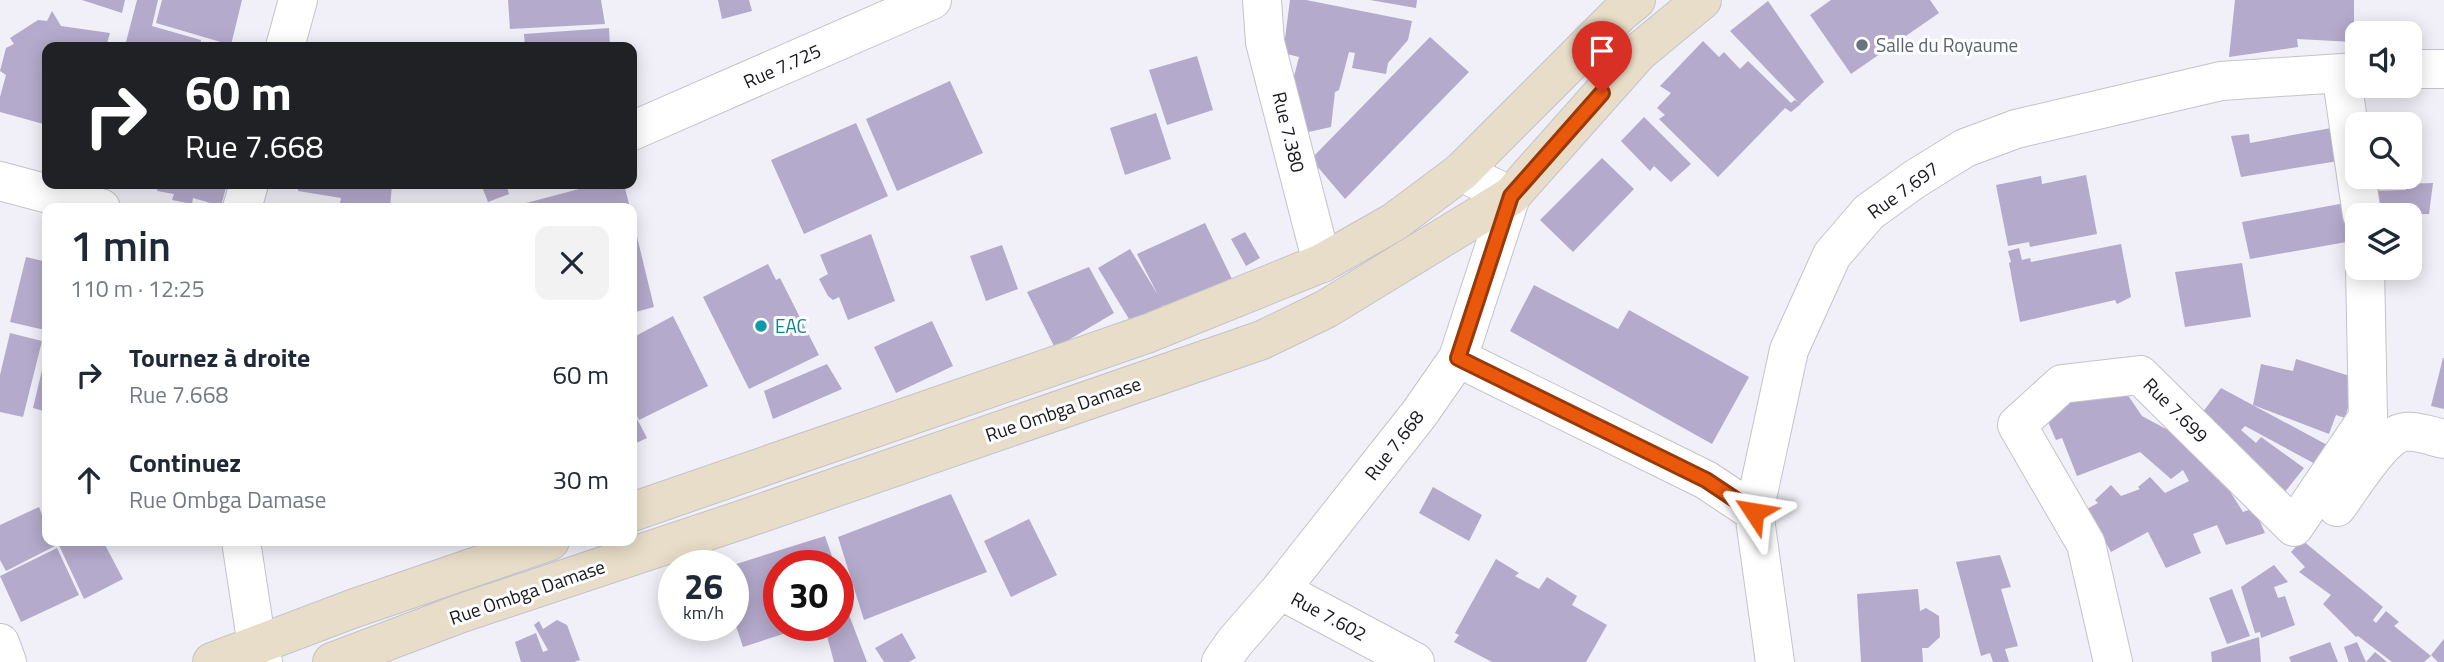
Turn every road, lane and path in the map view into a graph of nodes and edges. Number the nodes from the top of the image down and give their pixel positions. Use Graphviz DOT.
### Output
graph roads {
  1 [pos="298,0"];
  2 [pos="932,0"];
  3 [pos="1262,0"];
  4 [pos="1636,0"];
  5 [pos="1702,0"];
  6 [pos="286,42"];
  7 [pos="2422,69"];
  8 [pos="2444,69"];
  9 [pos="2345,73"];
  10 [pos="2351,98"];
  11 [pos="637,129"];
  12 [pos="1461,172"];
  13 [pos="0,181"];
  14 [pos="1511,196"];
  15 [pos="82,203"];
  16 [pos="2361,203"];
  17 [pos="1322,263"];
  18 [pos="2365,280"];
  19 [pos="1458,358"];
  20 [pos="2444,439"];
  21 [pos="637,510"];
  22 [pos="1754,512"];
  23 [pos="2314,536"];
  24 [pos="242,546"];
  25 [pos="535,546"];
  26 [pos="1280,590"];
  27 [pos="0,643"];
  28 [pos="260,654"];
  29 [pos="7,662"];
  30 [pos="212,662"];
  31 [pos="332,662"];
  32 [pos="1221,662"];
  33 [pos="1415,662"];
  34 [pos="1775,662"];
  35 [pos="2113,662"];
  1 -- 6 [label="street"];
  2 -- 11 [label="street, Rue 7.725"];
  3 -- 17 [label="street, Rue 7.380"];
  4 -- 12 [label="main road"];
  5 -- 14 [label="main road, Rue Ombga Damase"];
  7 -- 8 [label="street"];
  9 -- 22 [label="street, Rue 7.697"];
  10 -- 16 [label="street"];
  12 -- 14 [label="street"];
  12 -- 17 [label="main road"];
  13 -- 15 [label="street"];
  14 -- 19 [label="street, Rue 7.668"];
  14 -- 31 [label="main road, Rue Ombga Damase"];
  17 -- 21 [label="main road"];
  18 -- 35 [label="street, Rue 7.699"];
  19 -- 22 [label="street"];
  19 -- 26 [label="street, Rue 7.668"];
  20 -- 23 [label="street"];
  22 -- 34 [label="street, Rue 7.697"];
  24 -- 28 [label="street"];
  25 -- 28 [label="main road"];
  26 -- 32 [label="street, Rue 7.668"];
  26 -- 33 [label="street, Rue 7.602"];
  27 -- 29 [label="street"];
  28 -- 30 [label="main road"];
}
